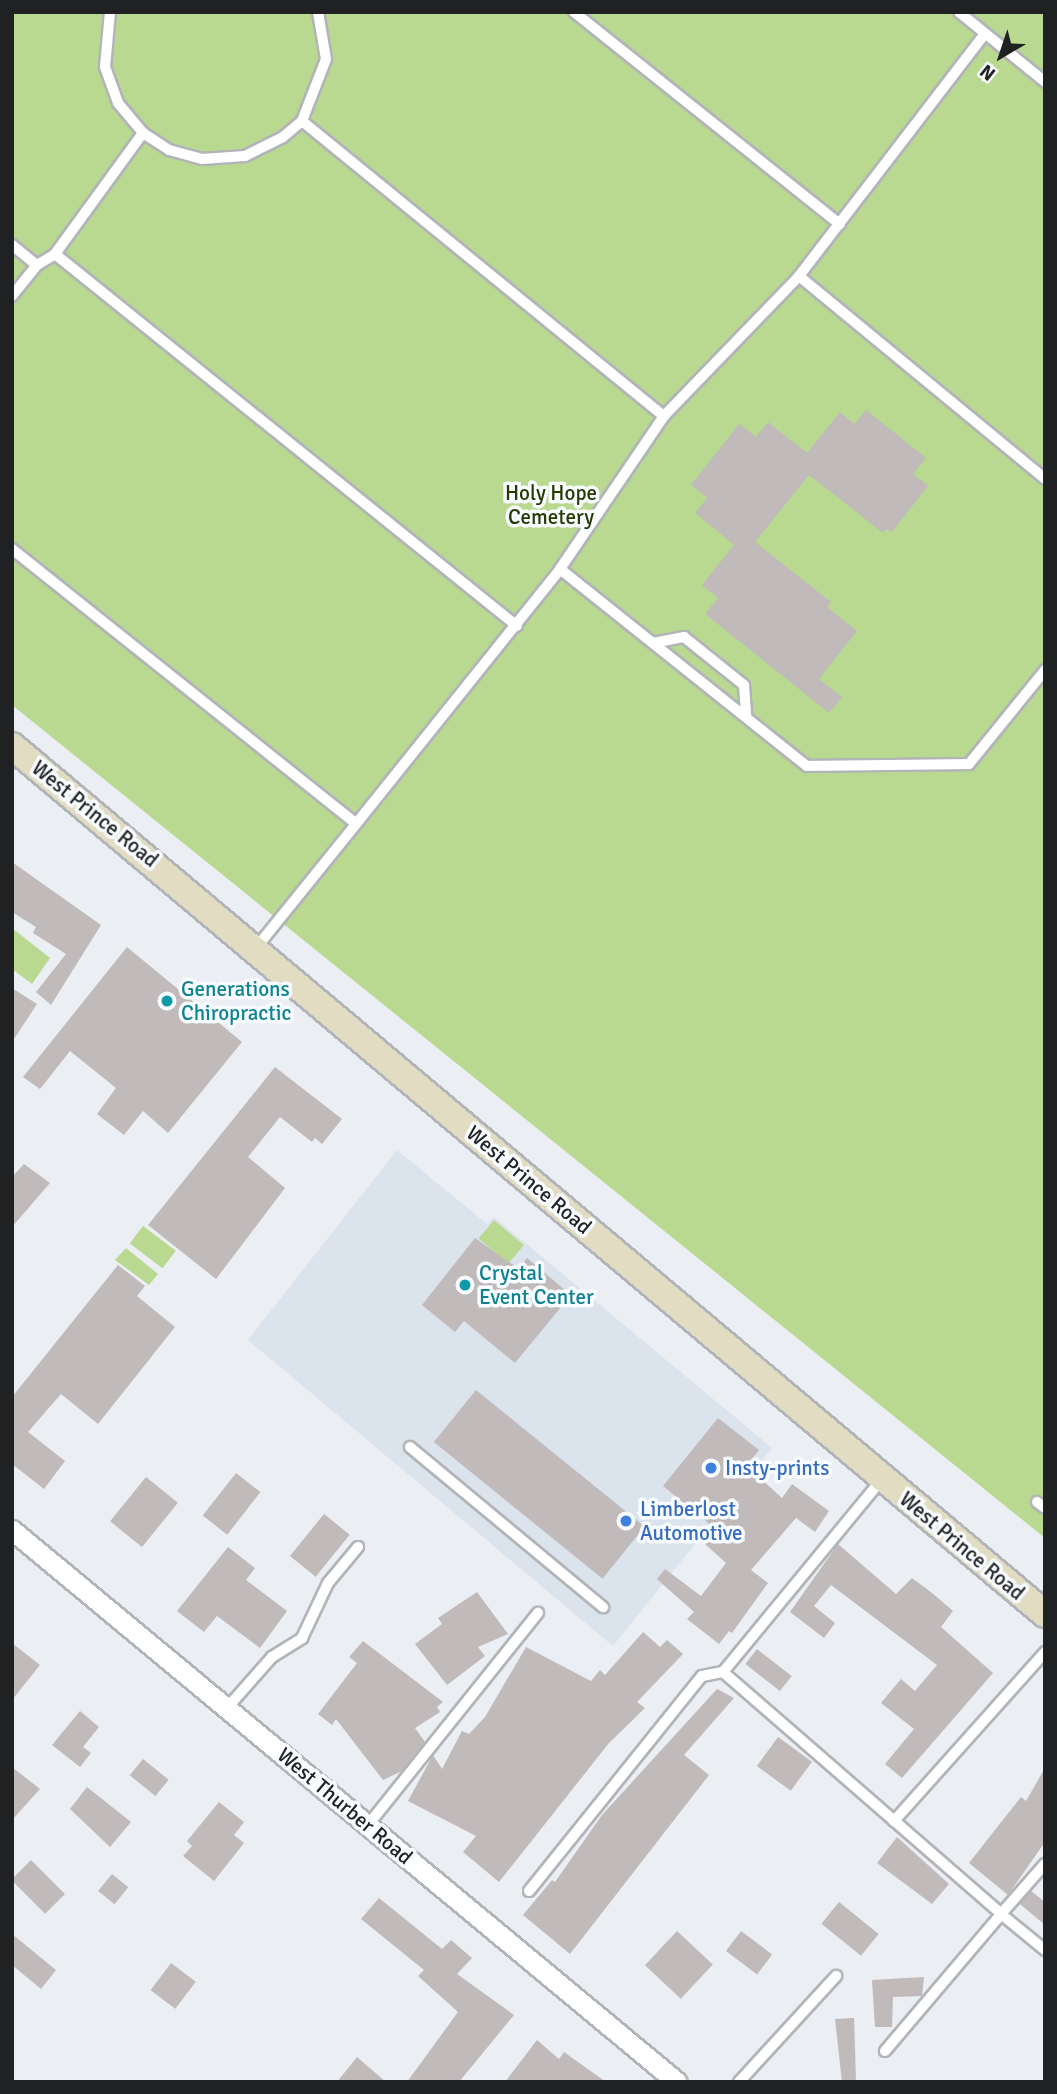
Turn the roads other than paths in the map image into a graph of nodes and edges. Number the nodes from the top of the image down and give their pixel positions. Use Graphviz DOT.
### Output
graph roads {
  1 [pos="110,12"];
  2 [pos="318,12"];
  3 [pos="573,12"];
  4 [pos="959,12"];
  5 [pos="985,34"];
  6 [pos="1045,82"];
  7 [pos="302,121"];
  8 [pos="143,133"];
  9 [pos="840,223"];
  10 [pos="12,246"];
  11 [pos="55,254"];
  12 [pos="37,264"];
  13 [pos="799,275"];
  14 [pos="12,296"];
  15 [pos="664,416"];
  16 [pos="1045,479"];
  17 [pos="12,549"];
  18 [pos="560,569"];
  19 [pos="517,626"];
  20 [pos="653,643"];
  21 [pos="1045,670"];
  22 [pos="746,717"];
  23 [pos="12,746"];
  24 [pos="356,824"];
  25 [pos="256,948"];
  26 [pos="410,1447"];
  27 [pos="882,1479"];
  28 [pos="12,1530"];
  29 [pos="358,1547"];
  30 [pos="603,1607"];
  31 [pos="538,1613"];
  32 [pos="1045,1614"];
  33 [pos="1045,1652"];
  34 [pos="723,1672"];
  35 [pos="227,1708"];
  36 [pos="894,1821"];
  37 [pos="368,1825"];
  38 [pos="1045,1864"];
  39 [pos="529,1891"];
  40 [pos="1002,1914"];
  41 [pos="1045,1950"];
  42 [pos="836,1976"];
  43 [pos="885,2052"];
  44 [pos="677,2082"];
  45 [pos="739,2082"];
  1 -- 8 [label="lane"];
  2 -- 7 [label="lane"];
  3 -- 9 [label="lane"];
  4 -- 5 [label="lane"];
  5 -- 6 [label="lane"];
  5 -- 9 [label="lane"];
  7 -- 8 [label="lane"];
  7 -- 15 [label="lane"];
  8 -- 11 [label="lane"];
  9 -- 13 [label="lane"];
  10 -- 12 [label="lane"];
  11 -- 12 [label="lane"];
  11 -- 19 [label="lane"];
  12 -- 14 [label="lane"];
  13 -- 15 [label="lane"];
  13 -- 16 [label="lane"];
  15 -- 18 [label="lane"];
  17 -- 24 [label="lane"];
  18 -- 19 [label="lane"];
  18 -- 20 [label="lane"];
  19 -- 24 [label="lane"];
  20 -- 22 [label="lane"];
  20 -- 22 [label="lane"];
  21 -- 22 [label="lane"];
  23 -- 25 [label="main road, West Prince Road"];
  24 -- 25 [label="lane"];
  25 -- 27 [label="main road, West Prince Road"];
  26 -- 30 [label="lane"];
  27 -- 32 [label="main road, West Prince Road"];
  27 -- 34 [label="lane"];
  28 -- 35 [label="street, West Thurber Road"];
  29 -- 35 [label="lane"];
  31 -- 37 [label="lane"];
  33 -- 36 [label="lane"];
  34 -- 36 [label="lane"];
  34 -- 39 [label="lane"];
  35 -- 37 [label="street, West Thurber Road"];
  36 -- 40 [label="lane"];
  37 -- 44 [label="street, West Thurber Road"];
  38 -- 40 [label="lane"];
  40 -- 41 [label="lane"];
  40 -- 43 [label="lane"];
  42 -- 45 [label="lane"];
}
